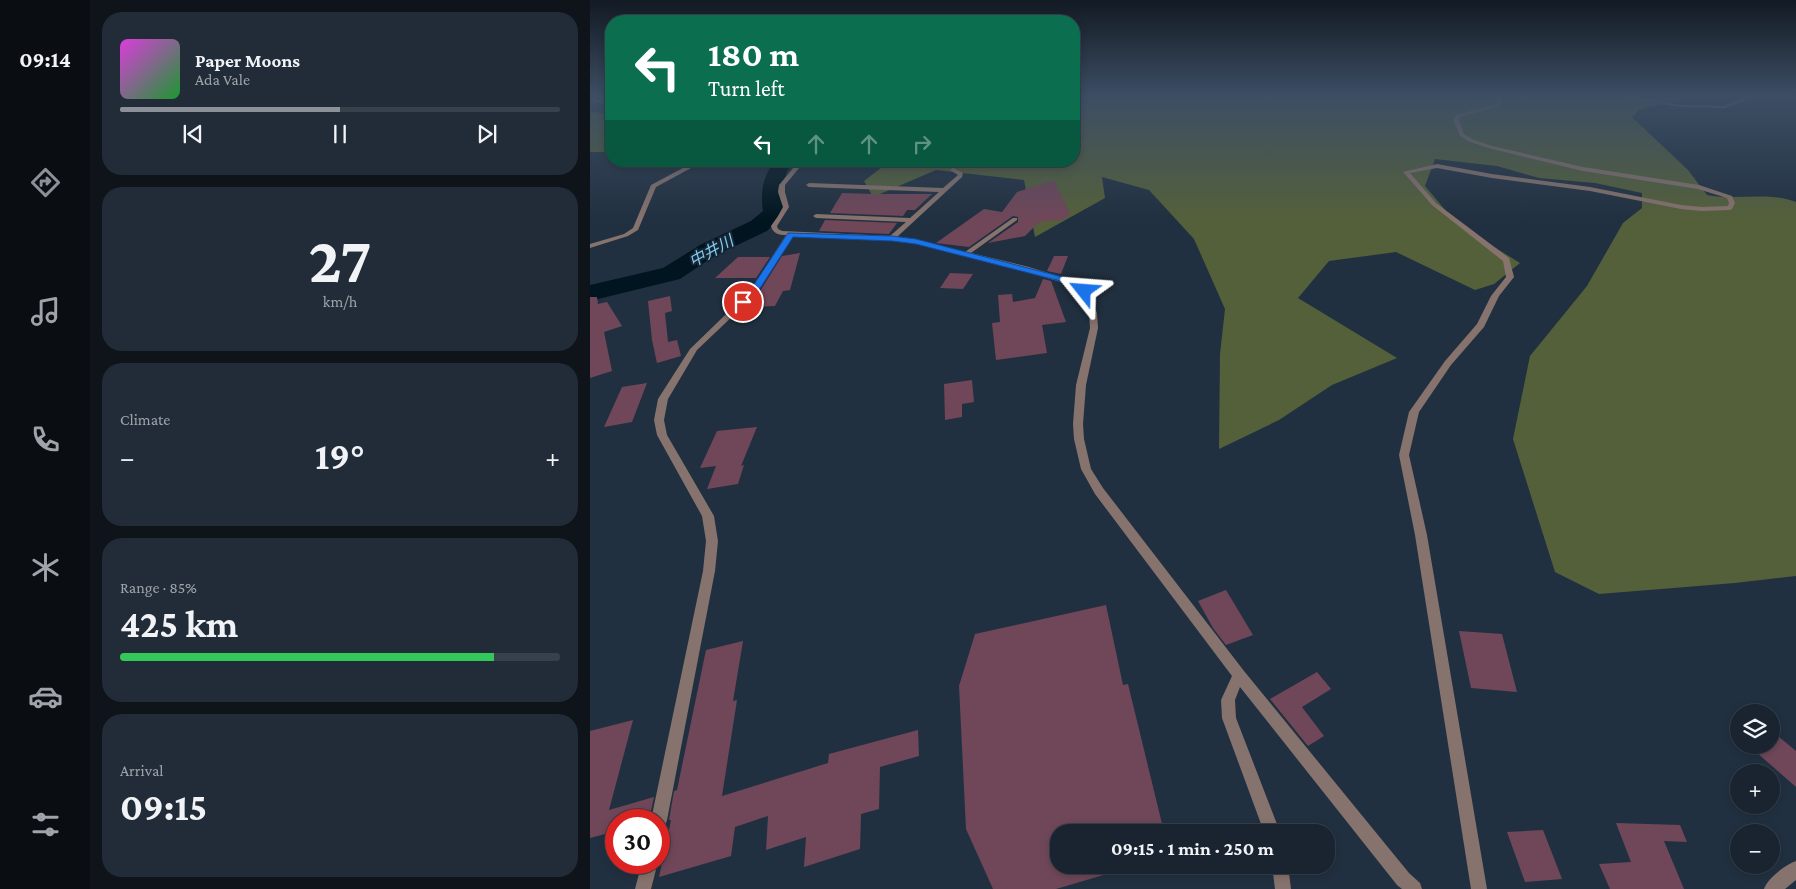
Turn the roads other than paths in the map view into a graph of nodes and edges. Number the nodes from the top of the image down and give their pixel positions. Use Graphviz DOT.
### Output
graph roads {
  1 [pos="1466,137"];
  2 [pos="689,167"];
  3 [pos="797,167"];
  4 [pos="953,170"];
  5 [pos="810,185"];
  6 [pos="945,190"];
  7 [pos="816,216"];
  8 [pos="1015,218"];
  9 [pos="913,220"];
  10 [pos="790,235"];
  11 [pos="892,238"];
  12 [pos="590,246"];
  13 [pos="966,254"];
  14 [pos="1239,675"];
  15 [pos="661,809"];
  16 [pos="1269,824"];
  17 [pos="1796,869"];
  18 [pos="647,874"];
  19 [pos="1281,874"];
  20 [pos="643,889"];
  21 [pos="1283,889"];
  22 [pos="1414,889"];
  23 [pos="1479,889"];
  24 [pos="1772,889"];
  1 -- 23 [label="street"];
  2 -- 12 [label="street"];
  3 -- 10 [label="street"];
  4 -- 6 [label="street"];
  5 -- 6 [label="street"];
  6 -- 9 [label="street"];
  7 -- 9 [label="street"];
  8 -- 13 [label="street"];
  9 -- 11 [label="street"];
  10 -- 11 [label="street"];
  10 -- 15 [label="street"];
  11 -- 13 [label="street"];
  13 -- 14 [label="street"];
  14 -- 16 [label="street"];
  14 -- 22 [label="street"];
  17 -- 24 [label="street"];
  18 -- 20 [label="street"];
  19 -- 21 [label="street"];
}
